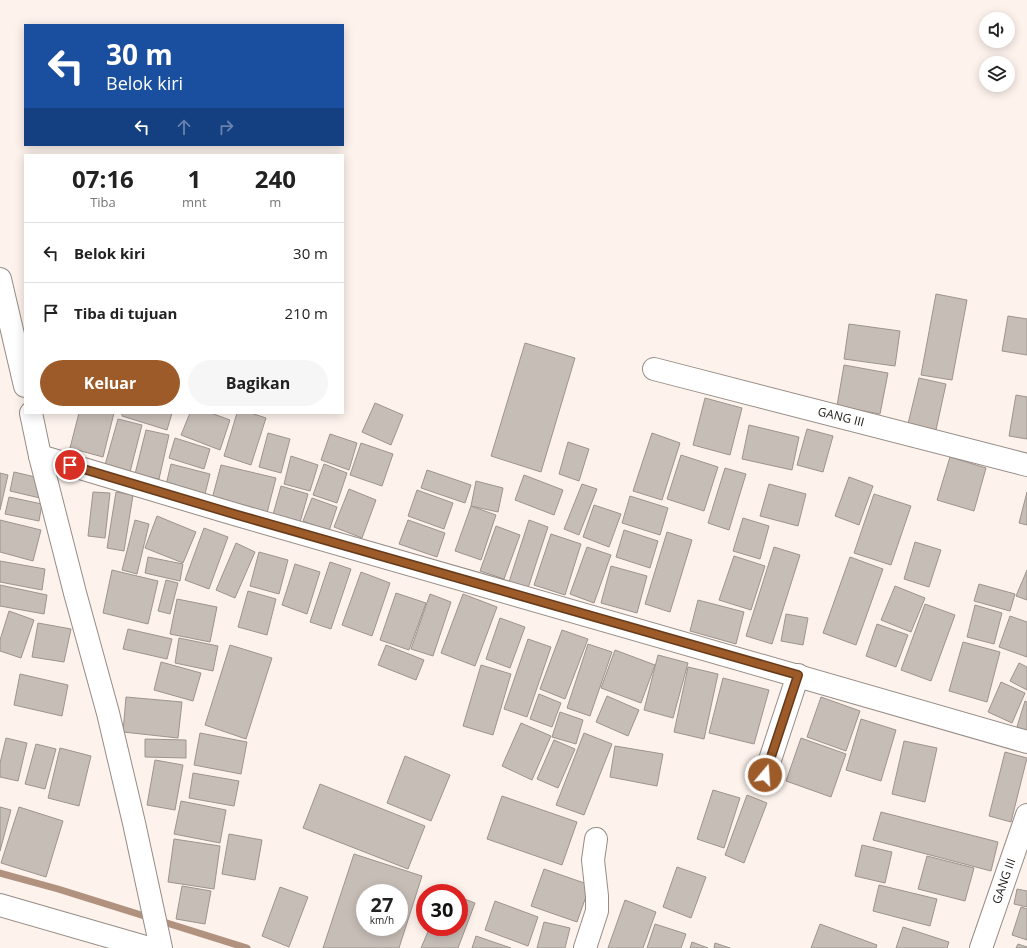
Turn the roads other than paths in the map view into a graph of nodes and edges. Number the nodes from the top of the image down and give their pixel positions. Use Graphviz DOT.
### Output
graph roads {
  1 [pos="1,283"];
  2 [pos="654,369"];
  3 [pos="24,382"];
  4 [pos="31,414"];
  5 [pos="40,456"];
  6 [pos="1027,465"];
  7 [pos="798,675"];
  8 [pos="1027,742"];
  9 [pos="765,775"];
  10 [pos="1027,814"];
  11 [pos="596,839"];
  12 [pos="0,905"];
  13 [pos="156,943"];
  14 [pos="585,948"];
  15 [pos="982,948"];
  1 -- 3 [label="street"];
  2 -- 6 [label="street, GANG III"];
  4 -- 5 [label="street"];
  5 -- 7 [label="street"];
  5 -- 13 [label="street"];
  7 -- 8 [label="street"];
  7 -- 9 [label="street"];
  10 -- 15 [label="street, GANG III"];
  11 -- 14 [label="street"];
  12 -- 13 [label="street"];
}
